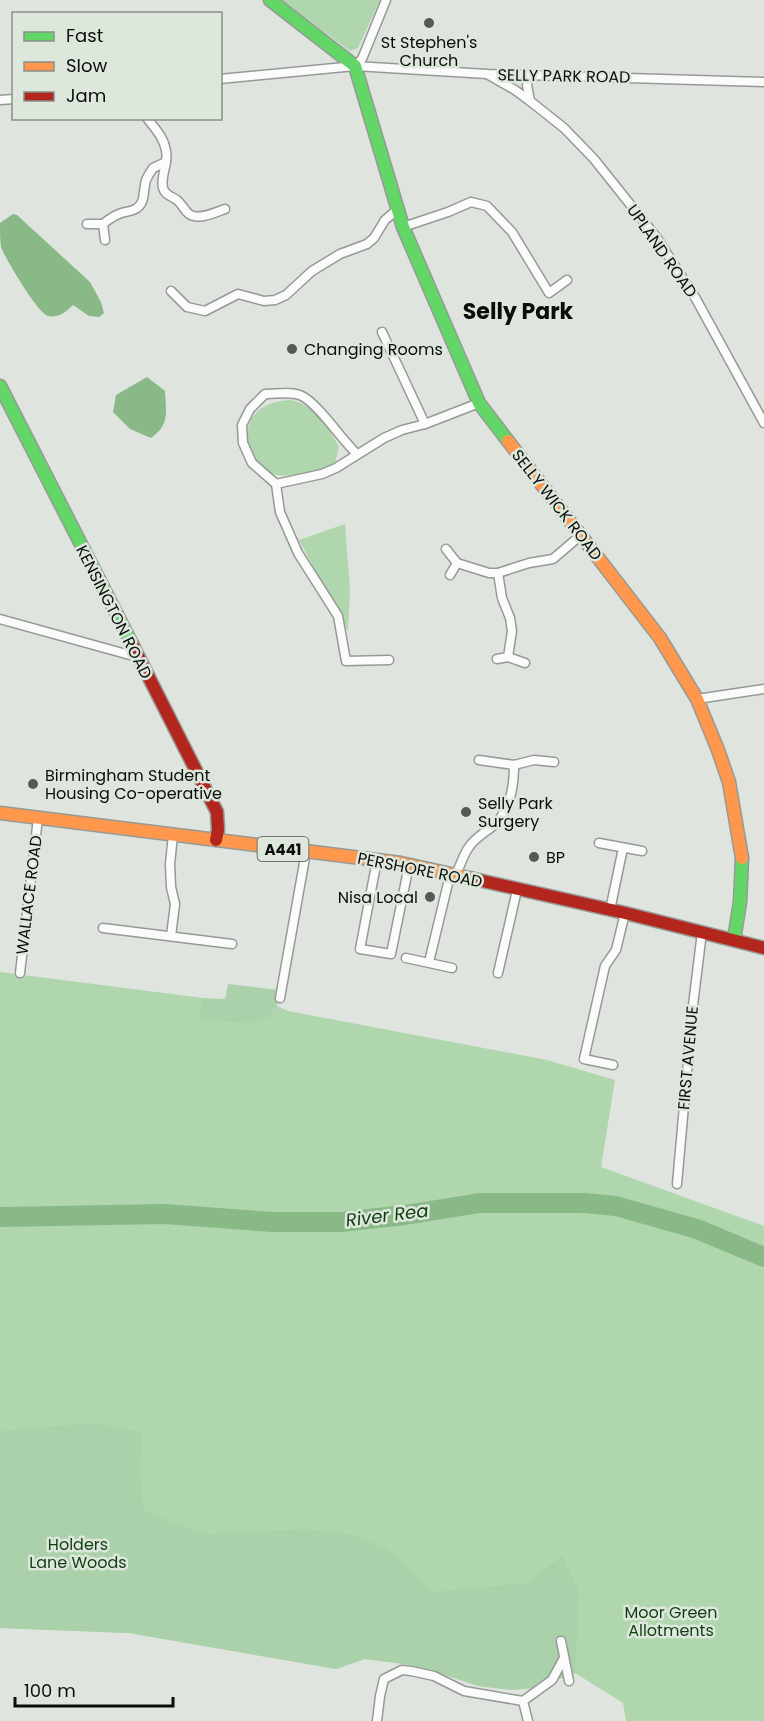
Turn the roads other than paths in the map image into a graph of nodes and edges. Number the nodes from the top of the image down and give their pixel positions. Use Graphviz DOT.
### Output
graph roads {
  1 [pos="270,0"];
  2 [pos="386,0"];
  3 [pos="355,66"];
  4 [pos="487,74"];
  5 [pos="528,74"];
  6 [pos="222,79"];
  7 [pos="764,82"];
  8 [pos="530,101"];
  9 [pos="149,120"];
  10 [pos="166,162"];
  11 [pos="225,208"];
  12 [pos="398,209"];
  13 [pos="87,224"];
  14 [pos="103,224"];
  15 [pos="403,227"];
  16 [pos="105,240"];
  17 [pos="567,280"];
  18 [pos="171,291"];
  19 [pos="382,332"];
  20 [pos="0,386"];
  21 [pos="479,403"];
  22 [pos="764,423"];
  23 [pos="425,424"];
  24 [pos="357,454"];
  25 [pos="276,484"];
  26 [pos="580,535"];
  27 [pos="446,549"];
  28 [pos="457,563"];
  29 [pos="498,573"];
  30 [pos="450,575"];
  31 [pos="0,619"];
  32 [pos="137,657"];
  33 [pos="508,657"];
  34 [pos="496,659"];
  35 [pos="389,660"];
  36 [pos="525,663"];
  37 [pos="764,689"];
  38 [pos="697,699"];
  39 [pos="479,760"];
  40 [pos="554,762"];
  41 [pos="514,765"];
  42 [pos="0,813"];
  43 [pos="38,818"];
  44 [pos="173,835"];
  45 [pos="216,840"];
  46 [pos="599,843"];
  47 [pos="623,848"];
  48 [pos="642,851"];
  49 [pos="306,852"];
  50 [pos="377,860"];
  51 [pos="409,865"];
  52 [pos="453,875"];
  53 [pos="517,890"];
  54 [pos="610,910"];
  55 [pos="625,913"];
  56 [pos="103,928"];
  57 [pos="702,932"];
  58 [pos="171,936"];
  59 [pos="734,940"];
  60 [pos="232,944"];
  61 [pos="764,948"];
  62 [pos="406,958"];
  63 [pos="429,962"];
  64 [pos="452,968"];
  65 [pos="20,973"];
  66 [pos="498,973"];
  67 [pos="280,998"];
  68 [pos="613,1065"];
  69 [pos="677,1185"];
  70 [pos="561,1641"];
  71 [pos="564,1658"];
  72 [pos="568,1681"];
  73 [pos="523,1701"];
  74 [pos="377,1721"];
  75 [pos="528,1721"];
  1 -- 3 [label="street"];
  2 -- 3 [label="street"];
  3 -- 4 [label="street, SELLY PARK ROAD"];
  3 -- 6 [label="street, SELLY PARK ROAD"];
  3 -- 12 [label="street, SELLY WICK ROAD"];
  4 -- 5 [label="street, SELLY PARK ROAD"];
  4 -- 8 [label="street, UPLAND ROAD"];
  5 -- 7 [label="street, SELLY PARK ROAD"];
  5 -- 8 [label="street"];
  8 -- 22 [label="street, UPLAND ROAD"];
  9 -- 10 [label="street"];
  10 -- 11 [label="street"];
  10 -- 14 [label="street"];
  12 -- 15 [label="street, SELLY WICK ROAD"];
  12 -- 18 [label="street"];
  13 -- 14 [label="street"];
  14 -- 16 [label="street"];
  15 -- 17 [label="street"];
  15 -- 21 [label="street, SELLY WICK ROAD"];
  19 -- 23 [label="street"];
  20 -- 32 [label="street, KENSINGTON ROAD"];
  21 -- 23 [label="street"];
  21 -- 26 [label="street, SELLY WICK ROAD"];
  23 -- 24 [label="street"];
  24 -- 25 [label="street"];
  24 -- 25 [label="street"];
  25 -- 35 [label="street"];
  26 -- 29 [label="street"];
  26 -- 38 [label="street, SELLY WICK ROAD"];
  27 -- 28 [label="street"];
  28 -- 29 [label="street"];
  28 -- 30 [label="street"];
  29 -- 33 [label="street"];
  31 -- 32 [label="street"];
  32 -- 45 [label="street, KENSINGTON ROAD"];
  33 -- 34 [label="street"];
  33 -- 36 [label="street"];
  37 -- 38 [label="street"];
  38 -- 59 [label="street, SELLY WICK ROAD"];
  39 -- 41 [label="street"];
  40 -- 41 [label="street"];
  41 -- 52 [label="street"];
  42 -- 43 [label="street, PERSHORE ROAD / A441"];
  43 -- 44 [label="street, PERSHORE ROAD / A441"];
  43 -- 65 [label="street, WALLACE ROAD"];
  44 -- 45 [label="street, PERSHORE ROAD / A441"];
  44 -- 58 [label="street"];
  45 -- 49 [label="street, PERSHORE ROAD / A441"];
  46 -- 47 [label="street"];
  47 -- 48 [label="street"];
  47 -- 54 [label="street"];
  49 -- 50 [label="street, PERSHORE ROAD / A441"];
  49 -- 67 [label="street"];
  50 -- 51 [label="street, PERSHORE ROAD / A441"];
  50 -- 51 [label="street"];
  51 -- 52 [label="street, PERSHORE ROAD / A441"];
  52 -- 53 [label="street, PERSHORE ROAD / A441"];
  52 -- 63 [label="street"];
  53 -- 54 [label="street, PERSHORE ROAD / A441"];
  53 -- 66 [label="street"];
  54 -- 55 [label="street, PERSHORE ROAD / A441"];
  55 -- 57 [label="street, PERSHORE ROAD / A441"];
  55 -- 68 [label="street"];
  56 -- 58 [label="street"];
  57 -- 59 [label="street, PERSHORE ROAD / A441"];
  57 -- 69 [label="street, FIRST AVENUE"];
  58 -- 60 [label="street"];
  59 -- 61 [label="street, PERSHORE ROAD / A441"];
  62 -- 63 [label="street"];
  63 -- 64 [label="street"];
  70 -- 71 [label="street"];
  71 -- 72 [label="street"];
  71 -- 73 [label="street"];
  73 -- 74 [label="street"];
  73 -- 75 [label="street"];
}
